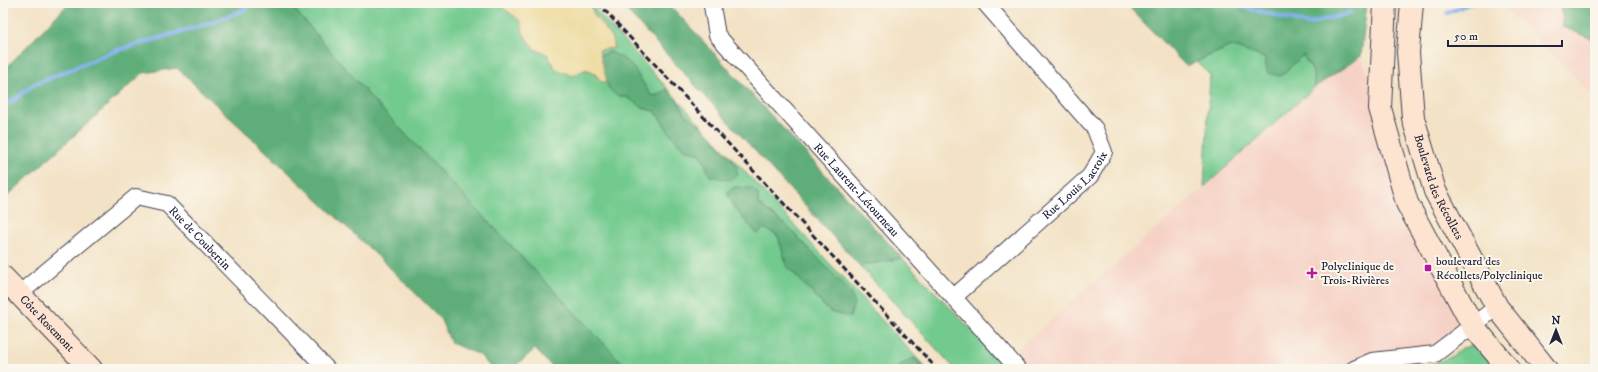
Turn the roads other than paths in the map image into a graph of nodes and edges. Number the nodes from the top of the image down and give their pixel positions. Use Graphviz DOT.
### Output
graph roads {
  1 [pos="715,3"];
  2 [pos="985,3"];
  3 [pos="1385,3"];
  4 [pos="1412,3"];
  5 [pos="3,277"];
  6 [pos="19,294"];
  7 [pos="954,298"];
  8 [pos="1497,307"];
  9 [pos="1473,326"];
  10 [pos="91,369"];
  11 [pos="327,369"];
  12 [pos="1018,369"];
  13 [pos="1354,369"];
  14 [pos="1509,369"];
  15 [pos="1546,369"];
  1 -- 7 [label="street, Rue Laurent-Létourneau"];
  2 -- 7 [label="street, Rue Louis Lacroix"];
  3 -- 9 [label="main road"];
  4 -- 8 [label="main road, Boulevard des Récollets"];
  5 -- 6 [label="main road, Côte Rosemont"];
  6 -- 10 [label="main road, Côte Rosemont"];
  6 -- 11 [label="street, Rue de Coubertin"];
  7 -- 12 [label="street, Rue Laurent-Létourneau"];
  8 -- 9 [label="street"];
  8 -- 15 [label="main road, Boulevard des Récollets"];
  9 -- 13 [label="street"];
  9 -- 14 [label="main road"];
}
